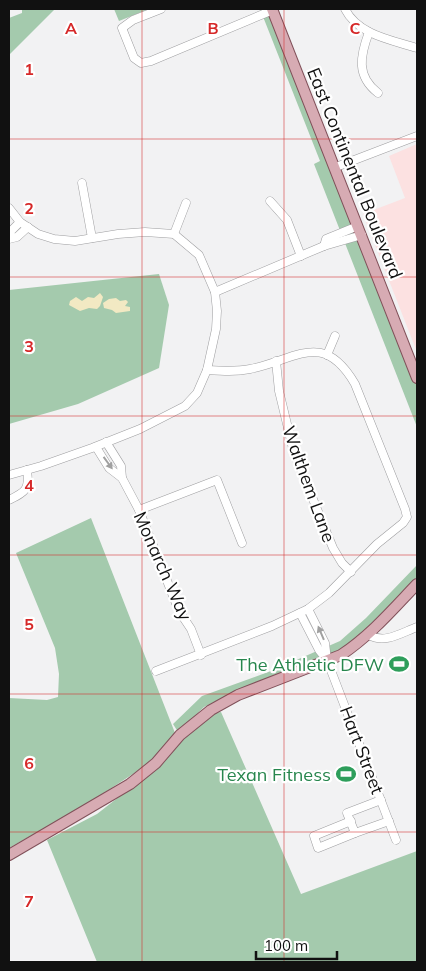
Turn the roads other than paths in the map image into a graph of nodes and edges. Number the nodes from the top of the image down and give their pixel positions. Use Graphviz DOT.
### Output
graph roads {
  1 [pos="161,9"];
  2 [pos="345,9"];
  3 [pos="272,10"];
  4 [pos="369,32"];
  5 [pos="417,48"];
  6 [pos="378,93"];
  7 [pos="417,136"];
  8 [pos="336,167"];
  9 [pos="82,183"];
  10 [pos="270,201"];
  11 [pos="186,203"];
  12 [pos="9,208"];
  13 [pos="20,222"];
  14 [pos="28,227"];
  15 [pos="360,231"];
  16 [pos="174,234"];
  17 [pos="92,238"];
  18 [pos="9,239"];
  19 [pos="301,256"];
  20 [pos="215,292"];
  21 [pos="335,336"];
  22 [pos="327,355"];
  23 [pos="276,361"];
  24 [pos="208,370"];
  25 [pos="417,378"];
  26 [pos="106,442"];
  27 [pos="96,447"];
  28 [pos="27,470"];
  29 [pos="9,475"];
  30 [pos="122,478"];
  31 [pos="9,500"];
  32 [pos="139,510"];
  33 [pos="242,543"];
  34 [pos="351,572"];
  35 [pos="417,584"];
  36 [pos="304,611"];
  37 [pos="417,627"];
  38 [pos="369,635"];
  39 [pos="202,655"];
  40 [pos="327,660"];
  41 [pos="156,671"];
  42 [pos="381,800"];
  43 [pos="350,821"];
  44 [pos="389,821"];
  45 [pos="355,833"];
  46 [pos="396,840"];
  47 [pos="9,855"];
  1 -- 3 [label="street"];
  2 -- 4 [label="street"];
  3 -- 8 [label="main road, East Continental Boulevard"];
  4 -- 5 [label="street"];
  4 -- 6 [label="street"];
  7 -- 8 [label="street"];
  8 -- 15 [label="main road, East Continental Boulevard"];
  9 -- 17 [label="street"];
  10 -- 19 [label="street"];
  11 -- 16 [label="street"];
  12 -- 13 [label="street"];
  13 -- 14 [label="street"];
  13 -- 18 [label="street"];
  14 -- 17 [label="street"];
  14 -- 18 [label="street"];
  15 -- 19 [label="street"];
  15 -- 25 [label="main road, East Continental Boulevard"];
  16 -- 17 [label="street"];
  16 -- 20 [label="street"];
  19 -- 20 [label="street"];
  20 -- 24 [label="street"];
  21 -- 22 [label="street"];
  22 -- 23 [label="street"];
  22 -- 34 [label="street"];
  23 -- 24 [label="street"];
  23 -- 34 [label="street, Walthem Lane"];
  24 -- 26 [label="street"];
  26 -- 27 [label="street"];
  26 -- 30 [label="street, Monarch Way"];
  27 -- 28 [label="street"];
  27 -- 30 [label="street, Monarch Way, one-way"];
  28 -- 29 [label="street"];
  28 -- 31 [label="street"];
  30 -- 32 [label="street, Monarch Way"];
  32 -- 33 [label="street"];
  32 -- 39 [label="street, Monarch Way"];
  34 -- 36 [label="street"];
  35 -- 38 [label="main road"];
  36 -- 39 [label="street"];
  36 -- 40 [label="street, Hart Street"];
  37 -- 38 [label="street"];
  38 -- 40 [label="main road"];
  39 -- 41 [label="street"];
  40 -- 42 [label="street, Hart Street"];
  40 -- 47 [label="main road"];
  42 -- 43 [label="street"];
  42 -- 44 [label="street, Hart Street"];
  43 -- 45 [label="street"];
  43 -- 45 [label="street"];
  44 -- 45 [label="street"];
  44 -- 46 [label="street, Hart Street"];
}
